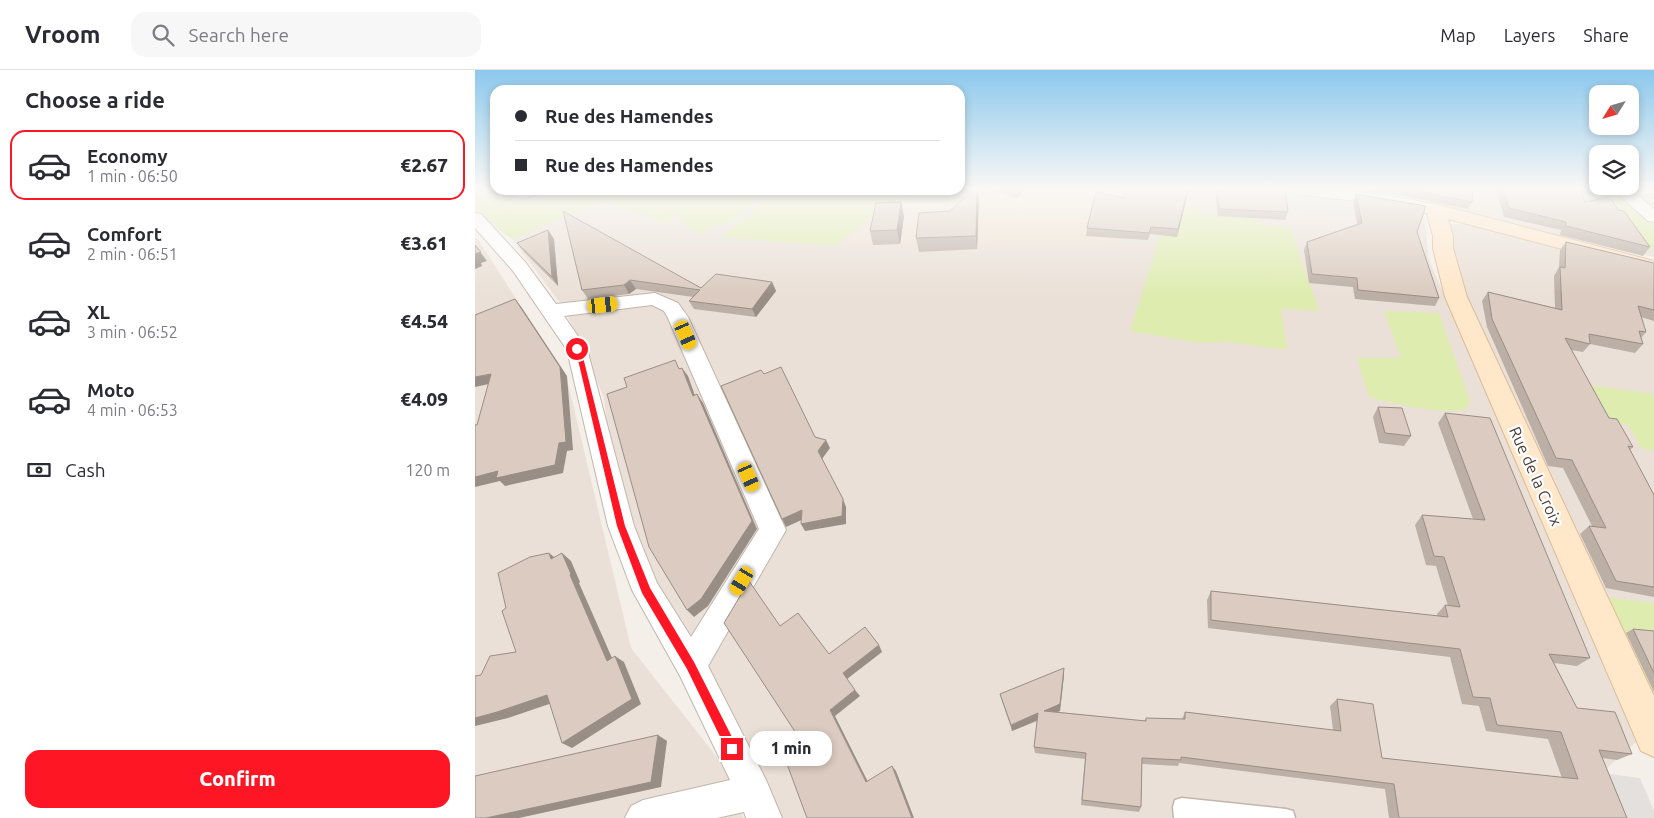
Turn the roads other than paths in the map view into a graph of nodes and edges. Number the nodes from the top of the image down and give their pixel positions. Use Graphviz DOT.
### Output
graph roads {
  1 [pos="480,224"];
  2 [pos="1435,224"];
  3 [pos="1510,224"];
  4 [pos="1626,259"];
  5 [pos="1654,260"];
  6 [pos="1654,267"];
  7 [pos="551,311"];
  8 [pos="691,666"];
  9 [pos="1654,738"];
  10 [pos="759,805"];
  11 [pos="643,818"];
  12 [pos="1183,818"];
  13 [pos="1285,818"];
  1 -- 7 [label="street"];
  2 -- 9 [label="street, Rue de la Croix"];
  3 -- 4 [label="street"];
  4 -- 5 [label="street"];
  4 -- 6 [label="street"];
  7 -- 8 [label="street"];
  7 -- 8 [label="street"];
  8 -- 10 [label="street"];
  10 -- 11 [label="street"];
  12 -- 13 [label="lane"];
}
